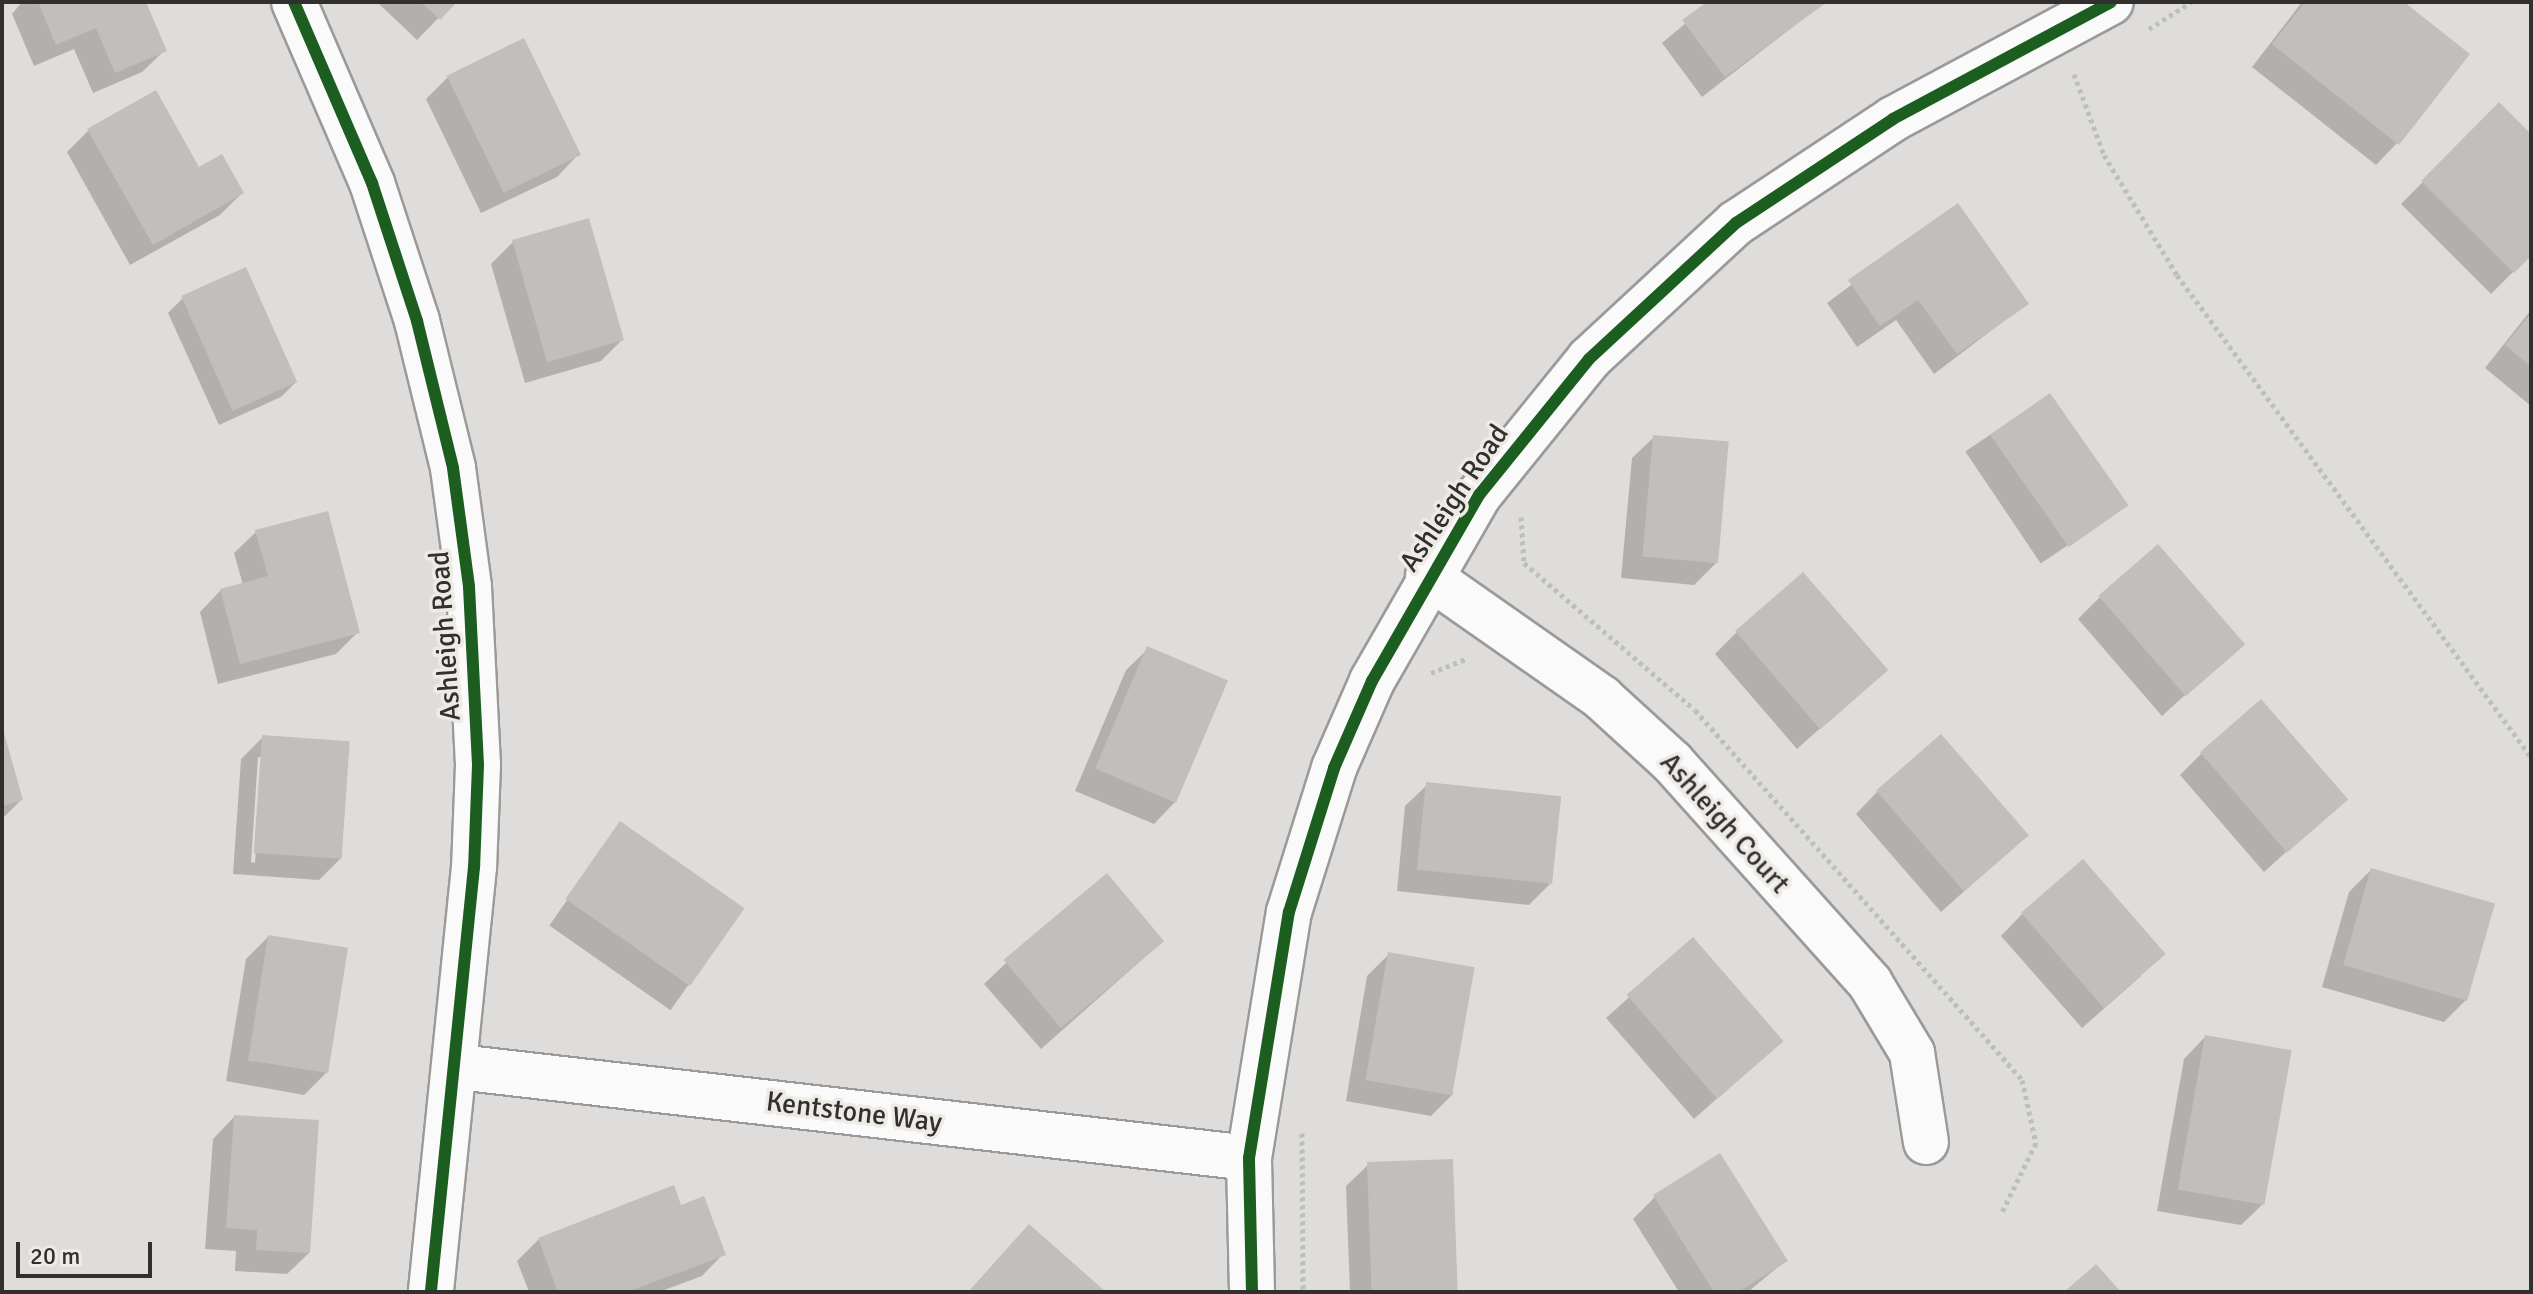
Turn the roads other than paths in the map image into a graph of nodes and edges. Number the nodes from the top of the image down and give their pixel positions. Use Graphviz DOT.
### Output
graph roads {
  1 [pos="294,2"];
  2 [pos="2111,2"];
  3 [pos="1428,576"];
  4 [pos="458,1067"];
  5 [pos="1926,1142"];
  6 [pos="1249,1158"];
  7 [pos="431,1292"];
  8 [pos="1252,1292"];
  1 -- 4 [label="street, Ashleigh Road"];
  2 -- 3 [label="street, Ashleigh Road"];
  3 -- 5 [label="street, Ashleigh Court"];
  3 -- 6 [label="street, Ashleigh Road"];
  4 -- 6 [label="street, Kentstone Way"];
  4 -- 7 [label="street, Ashleigh Road"];
  6 -- 8 [label="street, Ashleigh Road"];
}
